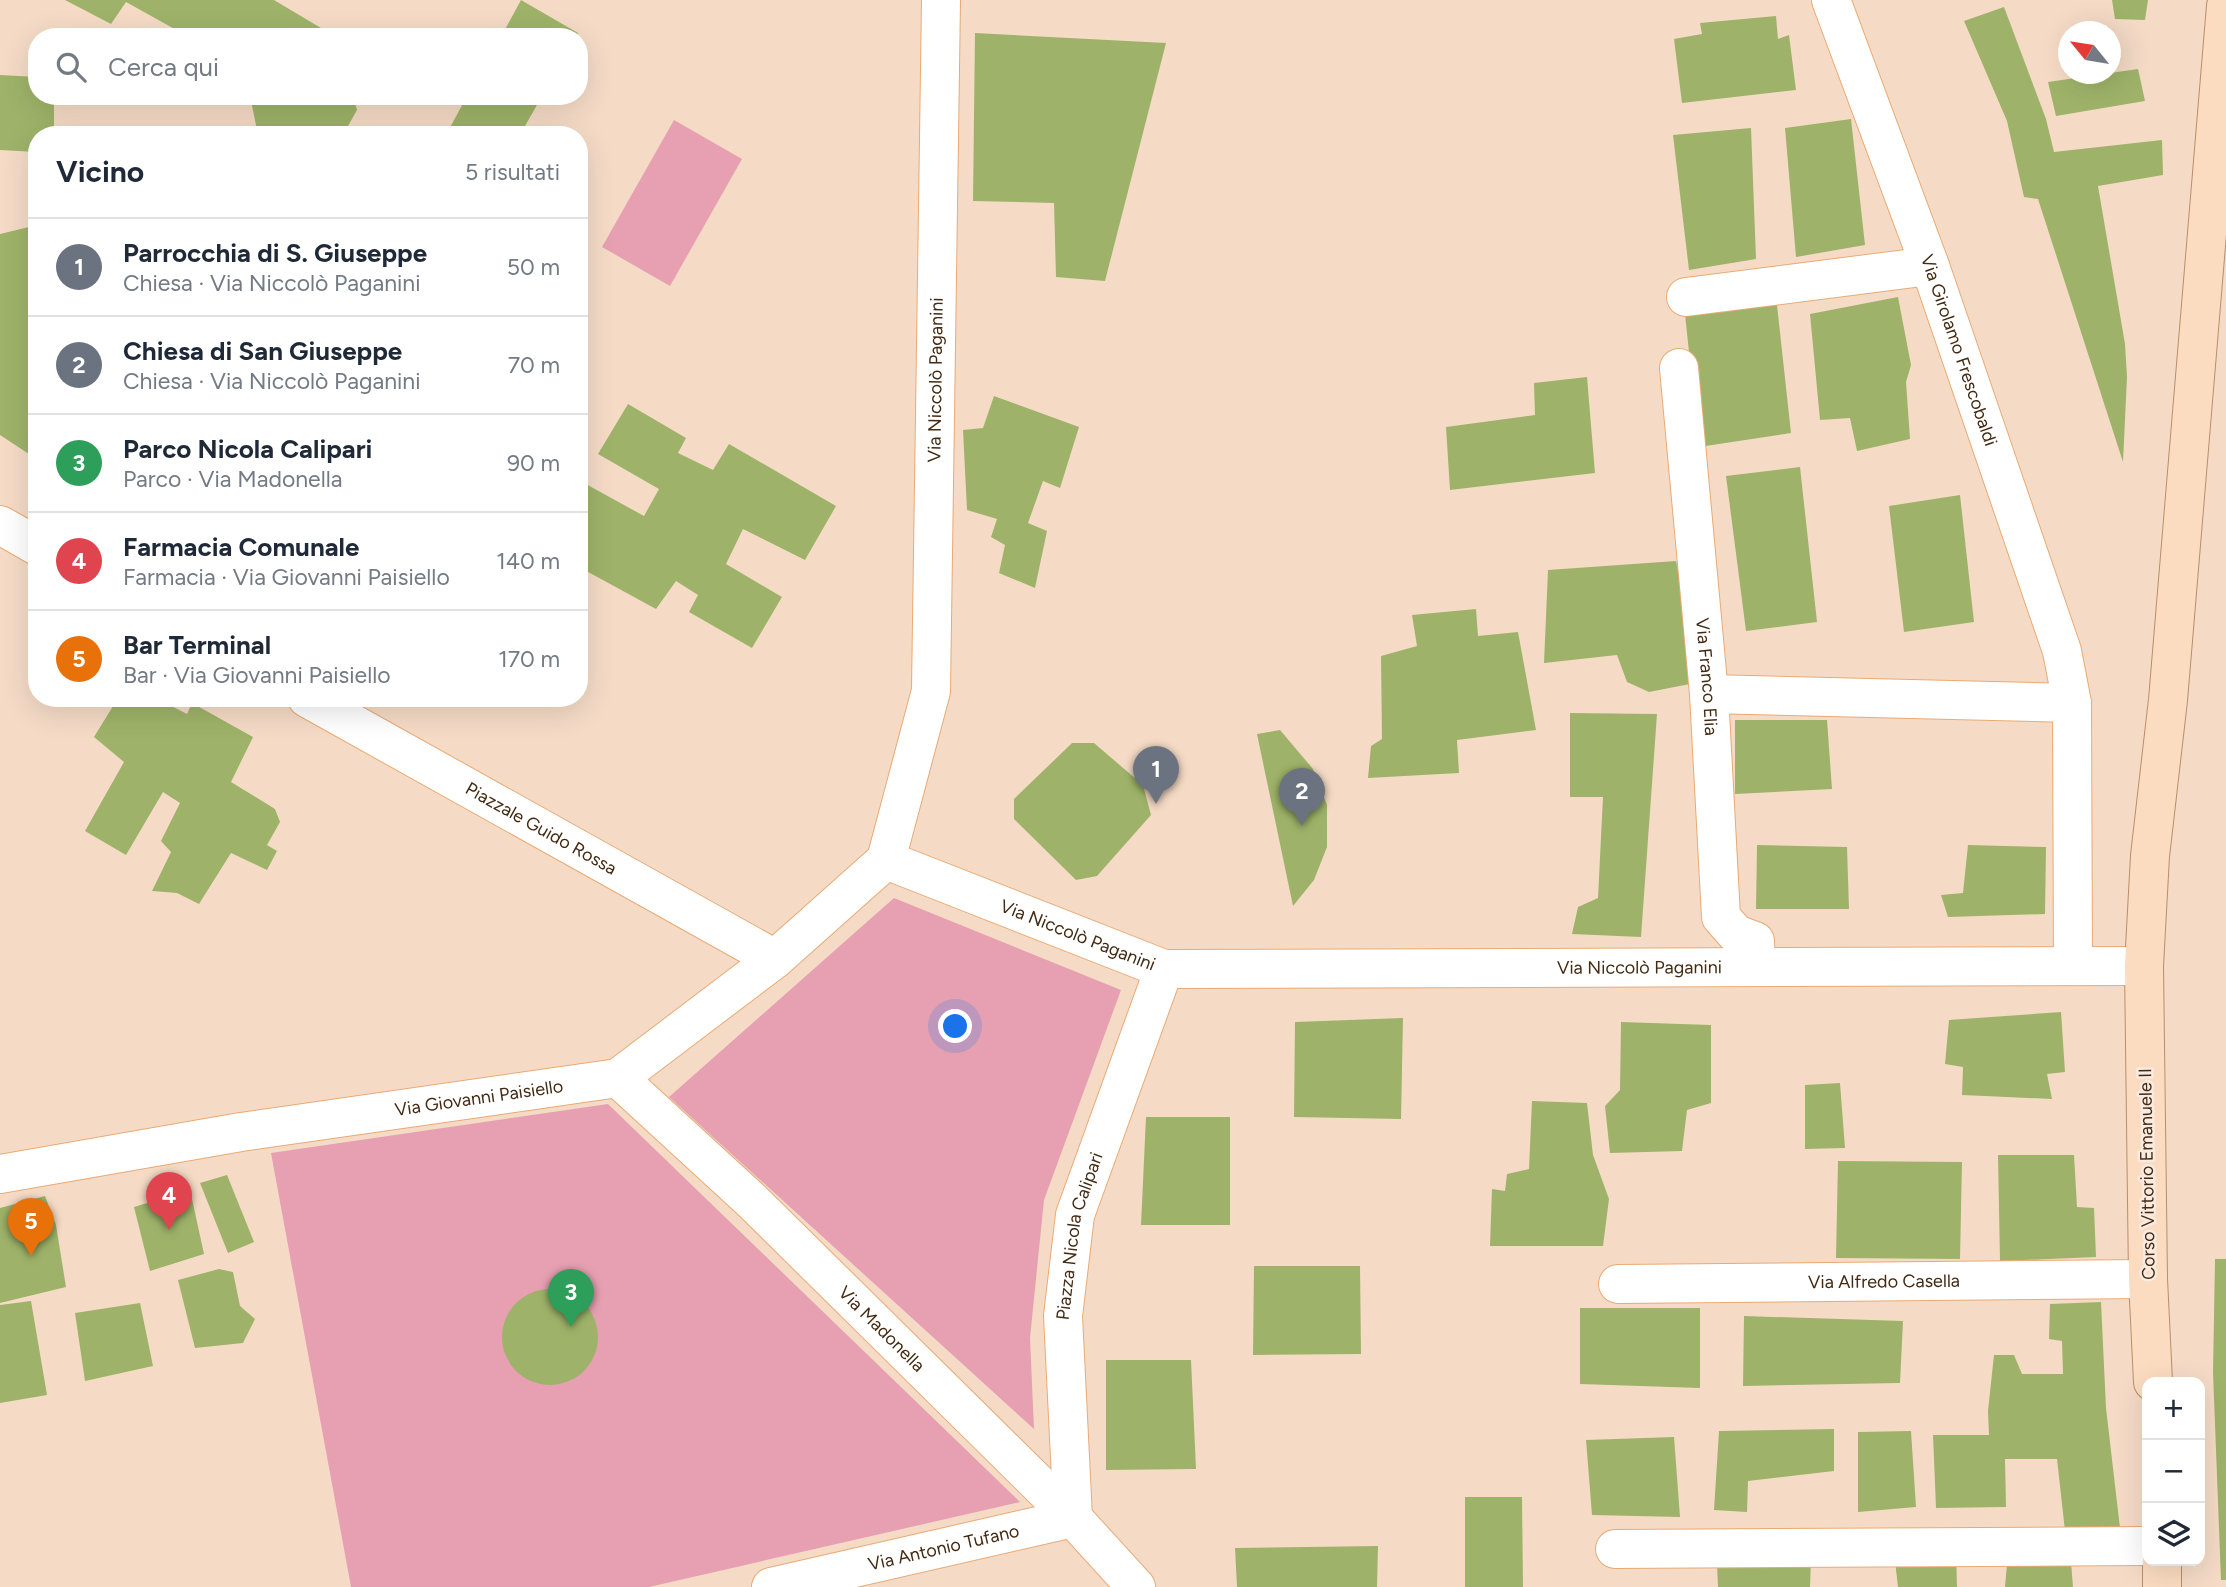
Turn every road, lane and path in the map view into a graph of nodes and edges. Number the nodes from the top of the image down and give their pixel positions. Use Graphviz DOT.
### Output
graph roads {
  1 [pos="941,0"];
  2 [pos="1831,0"];
  3 [pos="2226,6"];
  4 [pos="2218,204"];
  5 [pos="1930,266"];
  6 [pos="1686,297"];
  7 [pos="1679,368"];
  8 [pos="0,525"];
  9 [pos="28,541"];
  10 [pos="1709,694"];
  11 [pos="2072,703"];
  12 [pos="323,707"];
  13 [pos="886,860"];
  14 [pos="775,959"];
  15 [pos="2073,966"];
  16 [pos="2144,966"];
  17 [pos="1756,967"];
  18 [pos="1164,969"];
  19 [pos="618,1078"];
  20 [pos="0,1174"];
  21 [pos="2148,1279"];
  22 [pos="1618,1284"];
  23 [pos="2154,1377"];
  24 [pos="1073,1518"];
  25 [pos="2142,1546"];
  26 [pos="1615,1549"];
  27 [pos="2162,1566"];
  28 [pos="771,1587"];
  29 [pos="1136,1587"];
  30 [pos="2162,1587"];
  1 -- 13 [label="street, Via Niccolò Paganini"];
  2 -- 5 [label="street, Via Girolamo Frescobaldi"];
  3 -- 4 [label="main road, Corso Vittorio Emanuele II"];
  4 -- 16 [label="main road, Corso Vittorio Emanuele II"];
  5 -- 6 [label="street"];
  5 -- 11 [label="street, Via Girolamo Frescobaldi"];
  7 -- 10 [label="street, Via Franco Elia"];
  8 -- 9 [label="street"];
  10 -- 11 [label="street"];
  10 -- 17 [label="street, Via Franco Elia"];
  11 -- 15 [label="street, Via Girolamo Frescobaldi"];
  12 -- 14 [label="street, Piazzale Guido Rossa"];
  13 -- 14 [label="street, Via Giovanni Paisiello"];
  13 -- 18 [label="street, Via Niccolò Paganini"];
  14 -- 19 [label="street, Via Giovanni Paisiello"];
  15 -- 16 [label="street, Via Niccolò Paganini"];
  15 -- 17 [label="street, Via Niccolò Paganini"];
  16 -- 21 [label="main road, Corso Vittorio Emanuele II"];
  17 -- 18 [label="street, Via Niccolò Paganini"];
  18 -- 24 [label="street, Piazza Nicola Calipari"];
  19 -- 20 [label="street, Via Giovanni Paisiello"];
  19 -- 24 [label="street, Via Madonella"];
  21 -- 22 [label="street, Via Alfredo Casella"];
  21 -- 23 [label="main road, Corso Vittorio Emanuele II"];
  24 -- 28 [label="street, Via Antonio Tufano"];
  24 -- 29 [label="street, Via Madonella"];
  25 -- 26 [label="street"];
  27 -- 30 [label="main road"];
}
